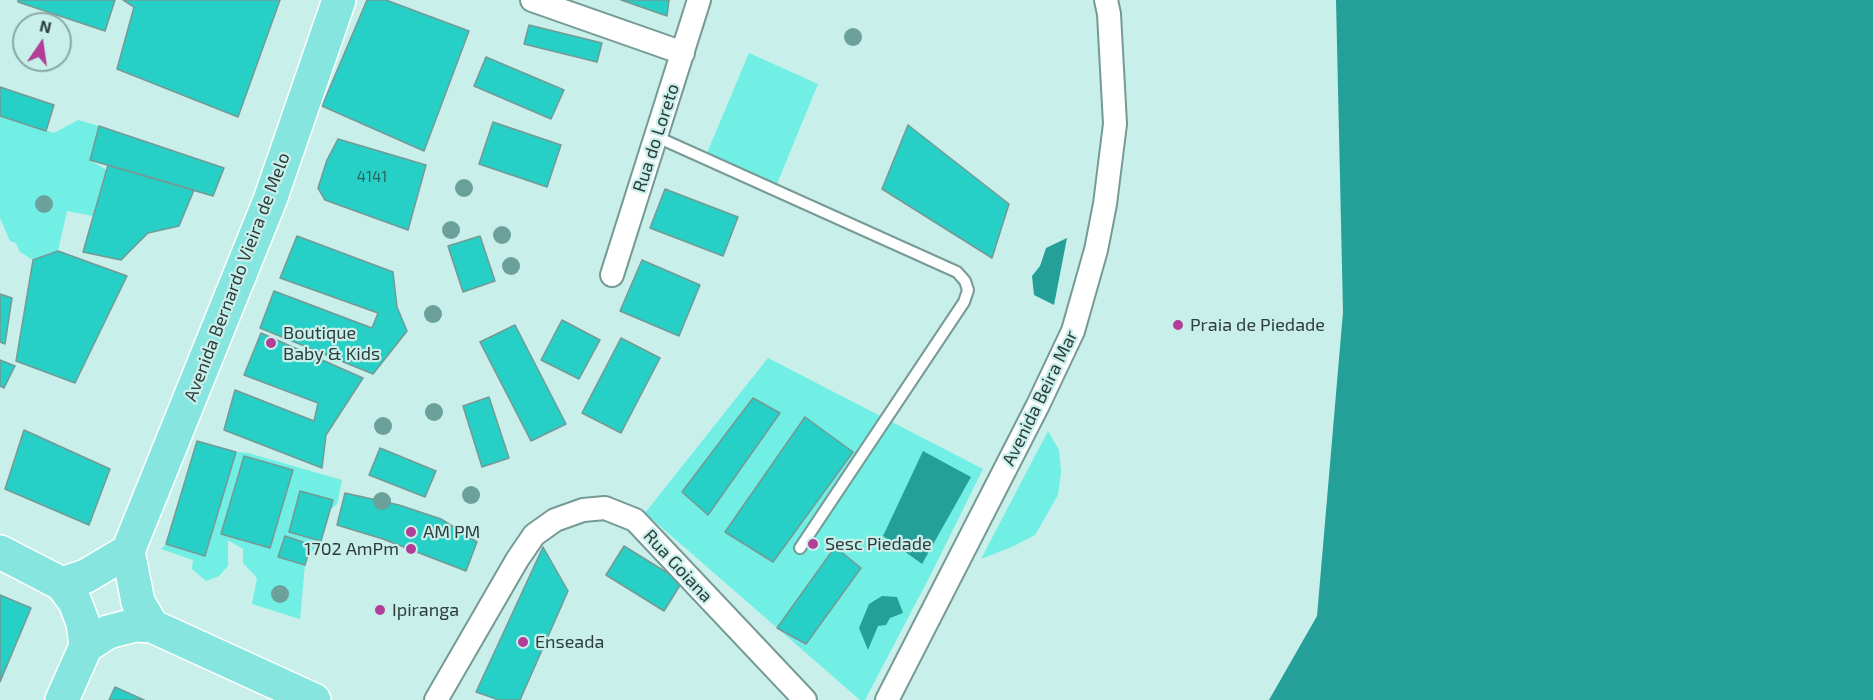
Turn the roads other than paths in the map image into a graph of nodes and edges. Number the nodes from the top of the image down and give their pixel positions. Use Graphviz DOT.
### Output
graph roads {
  1 [pos="339,0"];
  2 [pos="532,0"];
  3 [pos="699,0"];
  4 [pos="1106,0"];
  5 [pos="683,53"];
  6 [pos="657,137"];
  7 [pos="612,275"];
  8 [pos="800,548"];
  9 [pos="128,551"];
  10 [pos="0,552"];
  11 [pos="62,584"];
  12 [pos="153,626"];
  13 [pos="87,646"];
  14 [pos="62,700"];
  15 [pos="314,700"];
  16 [pos="436,700"];
  17 [pos="805,700"];
  18 [pos="887,700"];
  1 -- 9 [label="main road, Avenida Bernardo Vieira de Melo"];
  2 -- 5 [label="street"];
  3 -- 5 [label="street, Rua do Loreto"];
  4 -- 18 [label="street, Avenida Beira Mar"];
  5 -- 6 [label="street, Rua do Loreto"];
  6 -- 7 [label="street, Rua do Loreto"];
  6 -- 8 [label="lane"];
  9 -- 11 [label="main road"];
  9 -- 12 [label="main road"];
  10 -- 11 [label="main road"];
  11 -- 13 [label="main road"];
  12 -- 13 [label="main road"];
  12 -- 15 [label="main road"];
  13 -- 14 [label="main road"];
  16 -- 17 [label="street, Rua Goiana"];
}
